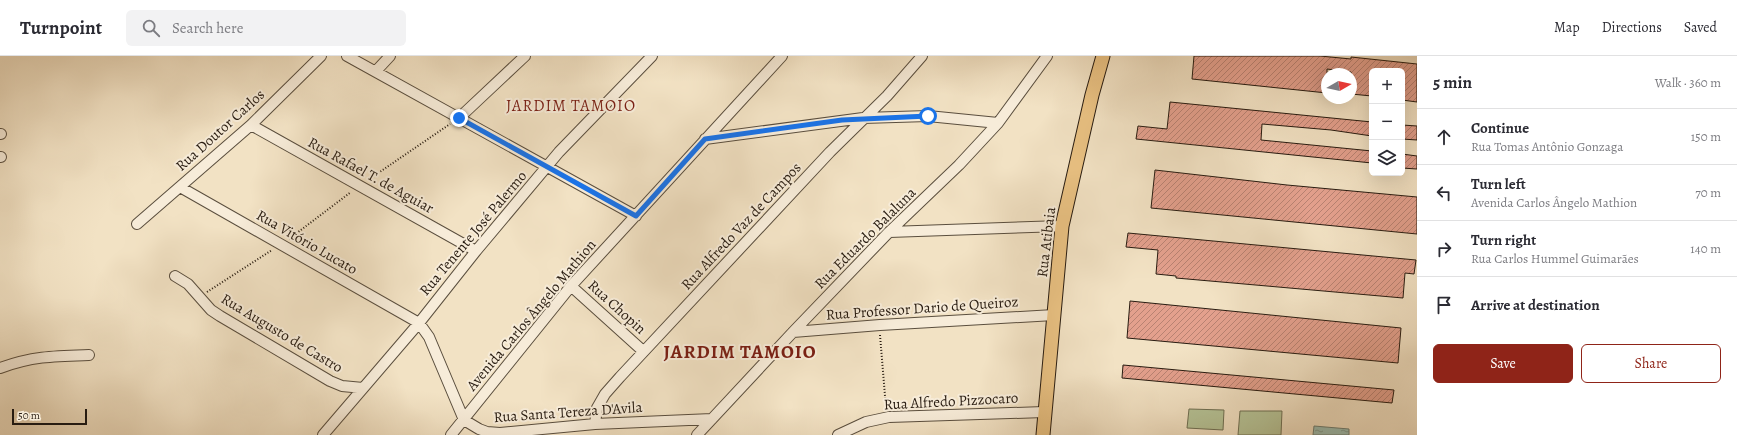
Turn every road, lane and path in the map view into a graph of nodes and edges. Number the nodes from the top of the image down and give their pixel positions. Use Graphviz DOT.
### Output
graph roads {
  1 [pos="321,56"];
  2 [pos="347,56"];
  3 [pos="390,56"];
  4 [pos="525,56"];
  5 [pos="652,56"];
  6 [pos="782,56"];
  7 [pos="922,56"];
  8 [pos="1047,56"];
  9 [pos="1103,56"];
  10 [pos="376,71"];
  11 [pos="459,118"];
  12 [pos="863,118"];
  13 [pos="998,123"];
  14 [pos="251,125"];
  15 [pos="705,139"];
  16 [pos="547,168"];
  17 [pos="359,186"];
  18 [pos="180,187"];
  19 [pos="636,216"];
  20 [pos="137,224"];
  21 [pos="1062,226"];
  22 [pos="889,232"];
  23 [pos="281,245"];
  24 [pos="476,251"];
  25 [pos="175,276"];
  26 [pos="571,286"];
  27 [pos="200,297"];
  28 [pos="1054,315"];
  29 [pos="419,323"];
  30 [pos="880,325"];
  31 [pos="793,332"];
  32 [pos="643,351"];
  33 [pos="89,356"];
  34 [pos="0,368"];
  35 [pos="363,388"];
  36 [pos="886,408"];
  37 [pos="1044,412"];
  38 [pos="712,419"];
  39 [pos="464,420"];
  40 [pos="595,424"];
  41 [pos="323,435"];
  42 [pos="451,435"];
  43 [pos="697,435"];
  44 [pos="838,435"];
  45 [pos="1043,435"];
  1 -- 14 [label="street, Rua Doutor Carlos"];
  2 -- 10 [label="street"];
  3 -- 10 [label="street"];
  4 -- 11 [label="street"];
  5 -- 16 [label="street, Rua Tenente José Palermo"];
  6 -- 15 [label="street, Avenida Carlos Ângelo Mathion"];
  7 -- 12 [label="street, Rua Alfredo Vaz de Campos"];
  8 -- 13 [label="street, Rua Eduardo Balaluna"];
  9 -- 21 [label="main road, Rua Atibaia"];
  10 -- 11 [label="street"];
  11 -- 16 [label="street"];
  11 -- 17 [label="path"];
  12 -- 13 [label="street"];
  12 -- 15 [label="street"];
  12 -- 32 [label="street, Rua Alfredo Vaz de Campos"];
  13 -- 22 [label="street, Rua Eduardo Balaluna"];
  14 -- 17 [label="street, Rua Rafael T. de Aguiar"];
  14 -- 18 [label="street, Rua Doutor Carlos"];
  15 -- 19 [label="street, Avenida Carlos Ângelo Mathion"];
  16 -- 19 [label="street"];
  16 -- 24 [label="street, Rua Tenente José Palermo"];
  17 -- 23 [label="path"];
  17 -- 24 [label="street, Rua Rafael T. de Aguiar"];
  18 -- 20 [label="street, Rua Doutor Carlos"];
  18 -- 23 [label="street, Rua Vitório Lucato"];
  19 -- 26 [label="street, Avenida Carlos Ângelo Mathion"];
  21 -- 22 [label="street"];
  21 -- 28 [label="main road, Rua Atibaia"];
  22 -- 31 [label="street, Rua Eduardo Balaluna"];
  23 -- 27 [label="path"];
  23 -- 29 [label="street, Rua Vitório Lucato"];
  24 -- 29 [label="street, Rua Tenente José Palermo"];
  25 -- 27 [label="street, Rua Augusto de Castro"];
  26 -- 32 [label="street, Rua Chopin"];
  26 -- 39 [label="street, Avenida Carlos Ângelo Mathion"];
  27 -- 35 [label="street, Rua Augusto de Castro"];
  28 -- 30 [label="street, Rua Professor Dario de Queiroz"];
  28 -- 37 [label="main road, Rua Atibaia"];
  29 -- 35 [label="street, Rua Tenente José Palermo"];
  29 -- 39 [label="street"];
  30 -- 31 [label="street, Rua Professor Dario de Queiroz"];
  30 -- 36 [label="path"];
  31 -- 38 [label="street, Rua Eduardo Balaluna"];
  32 -- 40 [label="street, Rua Alfredo Vaz de Campos"];
  33 -- 34 [label="street"];
  35 -- 41 [label="street, Rua Tenente José Palermo"];
  37 -- 44 [label="street, Rua Alfredo Pizzocaro"];
  37 -- 45 [label="main road, Rua Atibaia"];
  38 -- 40 [label="street, Rua Santa Tereza D'Avila"];
  38 -- 43 [label="street, Rua Eduardo Balaluna"];
  39 -- 40 [label="street, Rua Santa Tereza D'Avila"];
  39 -- 42 [label="street, Avenida Carlos Ângelo Mathion"];
}
